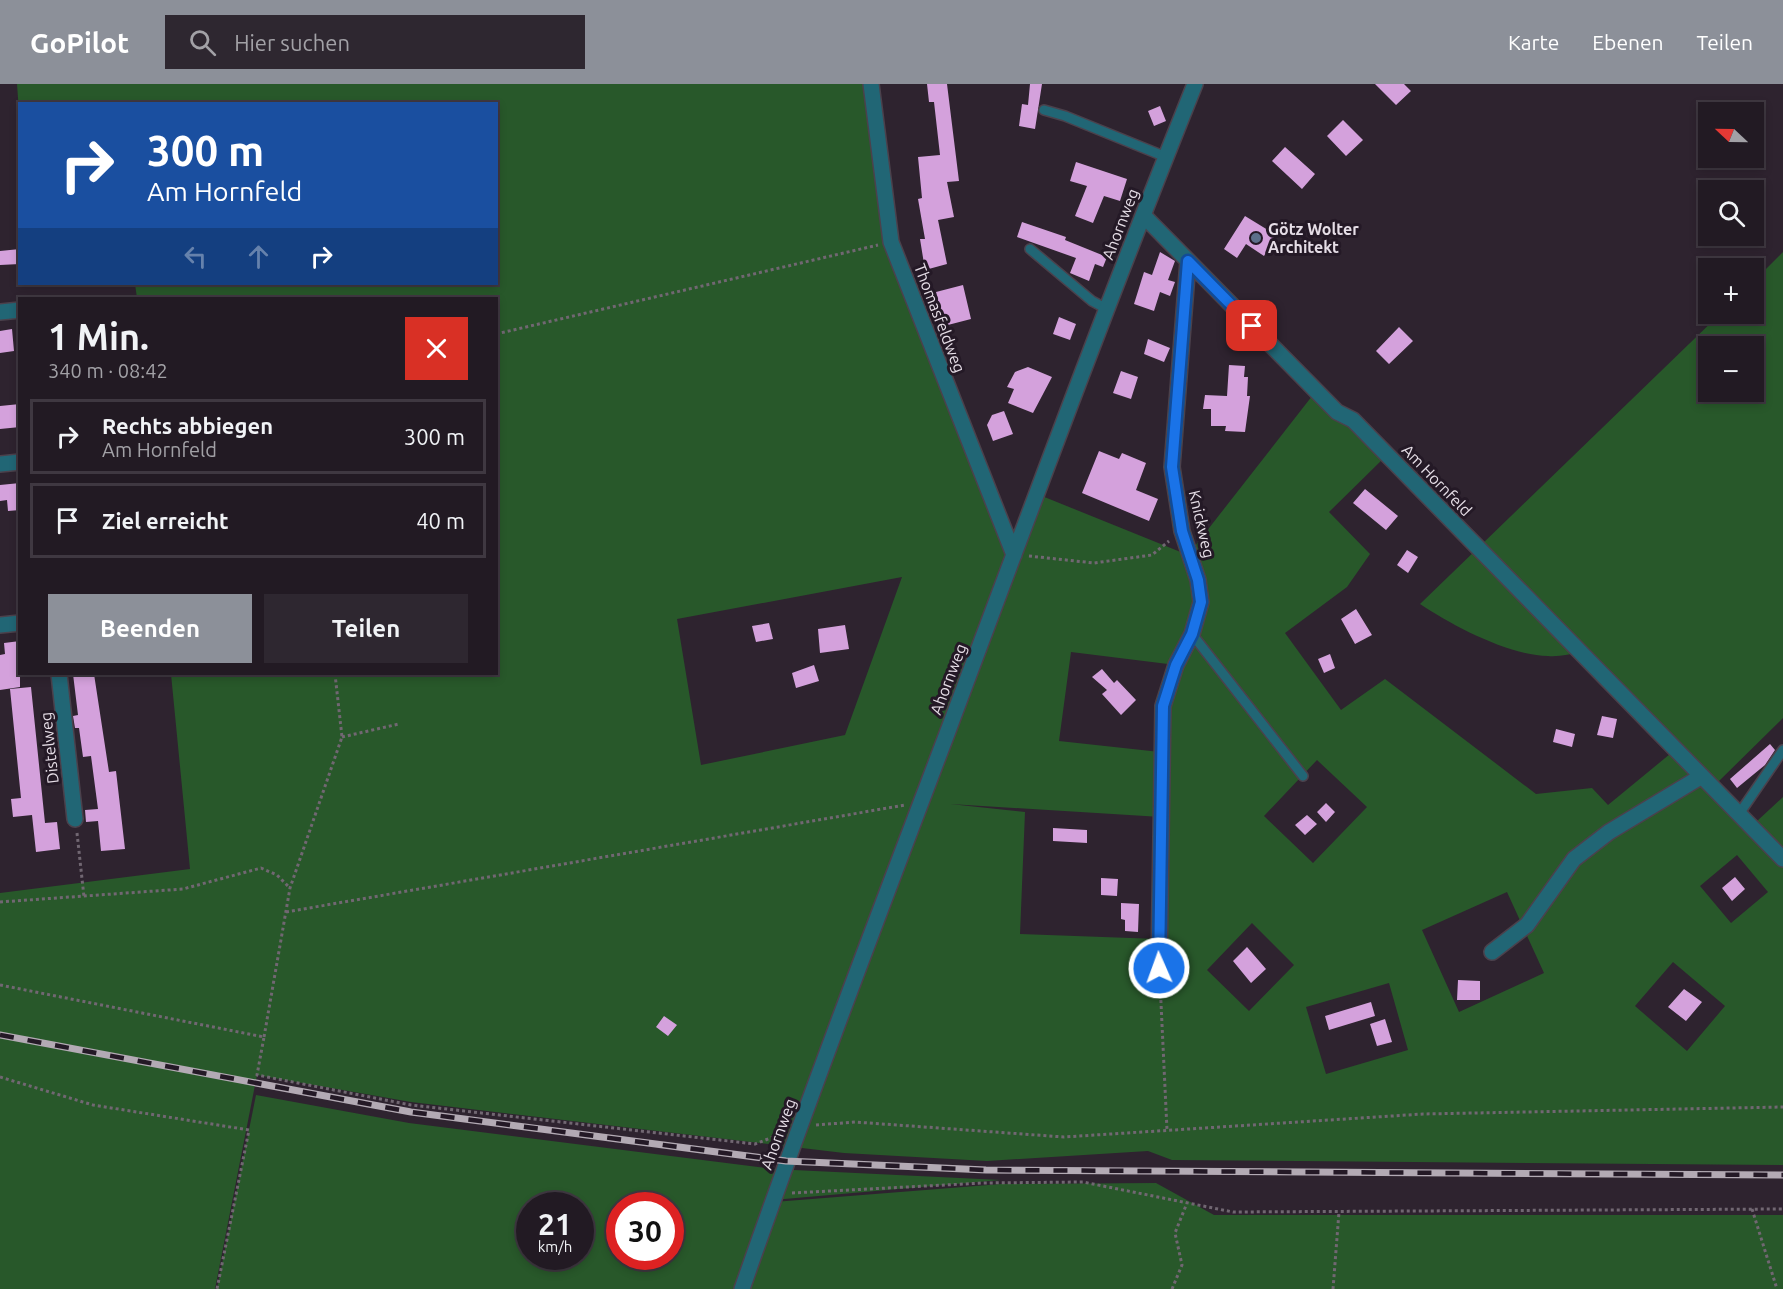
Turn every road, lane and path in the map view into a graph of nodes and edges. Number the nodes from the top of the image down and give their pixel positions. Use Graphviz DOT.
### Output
graph roads {
  1 [pos="871,84"];
  2 [pos="1195,84"];
  3 [pos="1044,110"];
  4 [pos="1166,157"];
  5 [pos="1143,215"];
  6 [pos="891,242"];
  7 [pos="1030,249"];
  8 [pos="1188,261"];
  9 [pos="1107,309"];
  10 [pos="18,310"];
  11 [pos="0,312"];
  12 [pos="498,334"];
  13 [pos="18,462"];
  14 [pos="0,464"];
  15 [pos="1182,531"];
  16 [pos="1014,555"];
  17 [pos="18,623"];
  18 [pos="0,625"];
  19 [pos="1192,634"];
  20 [pos="59,675"];
  21 [pos="335,675"];
  22 [pos="399,724"];
  23 [pos="342,737"];
  24 [pos="1783,750"];
  25 [pos="1303,776"];
  26 [pos="1702,776"];
  27 [pos="921,802"];
  28 [pos="1739,814"];
  29 [pos="75,819"];
  30 [pos="1783,859"];
  31 [pos="290,888"];
  32 [pos="84,897"];
  33 [pos="0,902"];
  34 [pos="286,912"];
  35 [pos="1492,952"];
  36 [pos="1159,968"];
  37 [pos="0,985"];
  38 [pos="264,1037"];
  39 [pos="0,1077"];
  40 [pos="1783,1107"];
  41 [pos="819,1125"];
  42 [pos="799,1126"];
  43 [pos="1167,1130"];
  44 [pos="775,1194"];
  45 [pos="1188,1202"];
  46 [pos="1752,1209"];
  47 [pos="1783,1209"];
  48 [pos="1339,1212"];
  49 [pos="217,1289"];
  50 [pos="742,1289"];
  51 [pos="1172,1289"];
  52 [pos="1333,1289"];
  53 [pos="1777,1289"];
  1 -- 6 [label="street, Thomasfeldweg"];
  2 -- 4 [label="street, Ahornweg"];
  3 -- 4 [label="lane"];
  4 -- 5 [label="street, Ahornweg"];
  5 -- 8 [label="street, Am Hornfeld"];
  5 -- 9 [label="street, Ahornweg"];
  6 -- 12 [label="path"];
  6 -- 16 [label="street, Thomasfeldweg"];
  7 -- 9 [label="lane"];
  8 -- 15 [label="street, Knickweg"];
  8 -- 26 [label="street, Am Hornfeld"];
  9 -- 16 [label="street, Ahornweg"];
  10 -- 11 [label="street"];
  13 -- 14 [label="street"];
  15 -- 16 [label="path"];
  15 -- 19 [label="street, Knickweg"];
  16 -- 27 [label="street, Ahornweg"];
  17 -- 18 [label="street"];
  19 -- 25 [label="lane"];
  19 -- 36 [label="street, Knickweg"];
  20 -- 29 [label="street, Distelweg"];
  21 -- 23 [label="path"];
  22 -- 23 [label="path"];
  23 -- 31 [label="path"];
  24 -- 28 [label="lane"];
  26 -- 28 [label="street, Am Hornfeld"];
  26 -- 35 [label="street"];
  27 -- 34 [label="path"];
  27 -- 42 [label="street, Ahornweg"];
  28 -- 30 [label="street, Am Hornfeld"];
  29 -- 32 [label="path"];
  31 -- 32 [label="path"];
  31 -- 34 [label="path"];
  32 -- 33 [label="path"];
  34 -- 38 [label="path"];
  36 -- 43 [label="path"];
  37 -- 38 [label="path"];
  38 -- 42 [label="path"];
  39 -- 49 [label="path"];
  40 -- 43 [label="path"];
  41 -- 43 [label="path"];
  42 -- 44 [label="street, Ahornweg"];
  44 -- 45 [label="path"];
  44 -- 50 [label="street, Ahornweg"];
  45 -- 48 [label="path"];
  45 -- 51 [label="path"];
  46 -- 47 [label="path"];
  46 -- 48 [label="path"];
  46 -- 53 [label="path"];
  48 -- 52 [label="path"];
}
